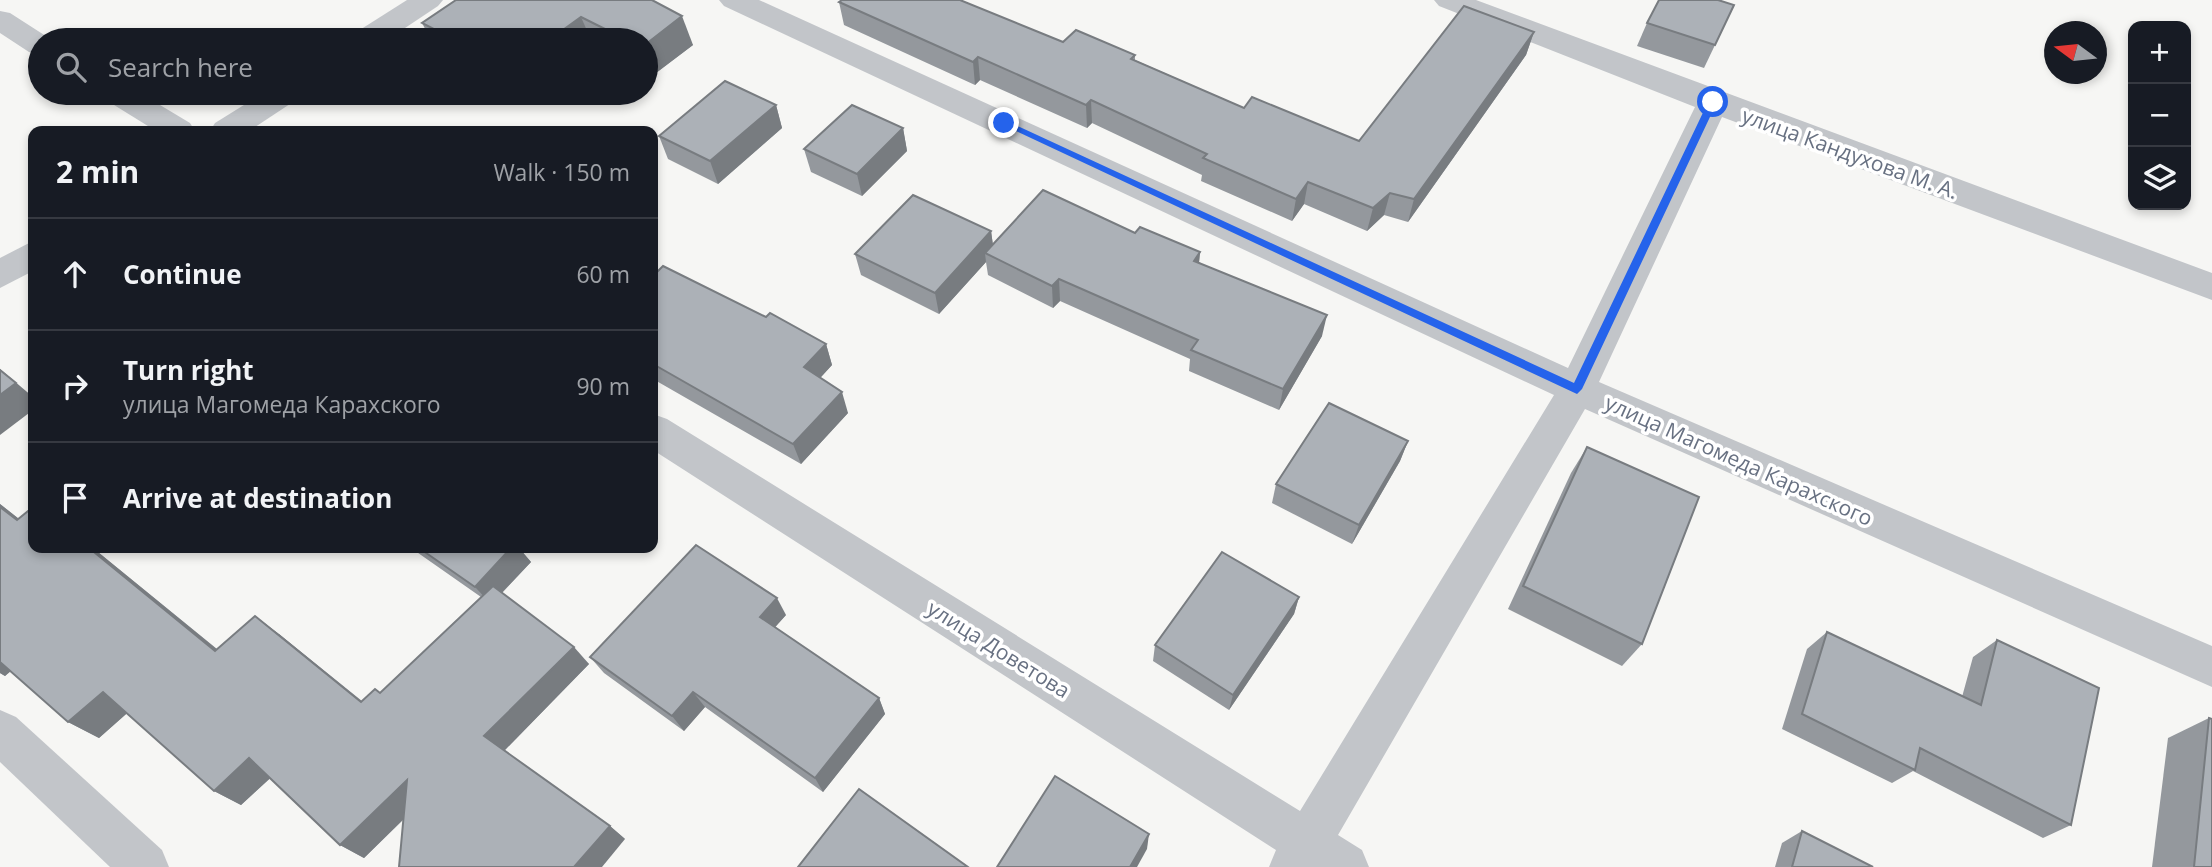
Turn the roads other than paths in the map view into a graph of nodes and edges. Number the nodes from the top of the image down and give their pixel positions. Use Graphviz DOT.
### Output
graph roads {
  1 [pos="428,0"];
  2 [pos="734,0"];
  3 [pos="1449,0"];
  4 [pos="0,20"];
  5 [pos="385,28"];
  6 [pos="28,38"];
  7 [pos="1713,102"];
  8 [pos="137,105"];
  9 [pos="266,105"];
  10 [pos="171,126"];
  11 [pos="234,126"];
  12 [pos="28,257"];
  13 [pos="0,275"];
  14 [pos="2212,287"];
  15 [pos="1577,389"];
  16 [pos="658,433"];
  17 [pos="2212,667"];
  18 [pos="0,732"];
  19 [pos="1299,855"];
  20 [pos="145,867"];
  21 [pos="1345,867"];
  1 -- 5 [label="street"];
  2 -- 15 [label="street, улица Магомеда Карахского"];
  3 -- 7 [label="street, улица Кандухова М. А."];
  4 -- 6 [label="street"];
  7 -- 14 [label="street, улица Кандухова М. А."];
  7 -- 15 [label="street"];
  8 -- 10 [label="street"];
  9 -- 11 [label="street"];
  12 -- 13 [label="street"];
  15 -- 17 [label="street, улица Магомеда Карахского"];
  15 -- 19 [label="street"];
  16 -- 19 [label="street, улица Доветова"];
  18 -- 20 [label="street"];
  19 -- 21 [label="street, улица Доветова"];
}
